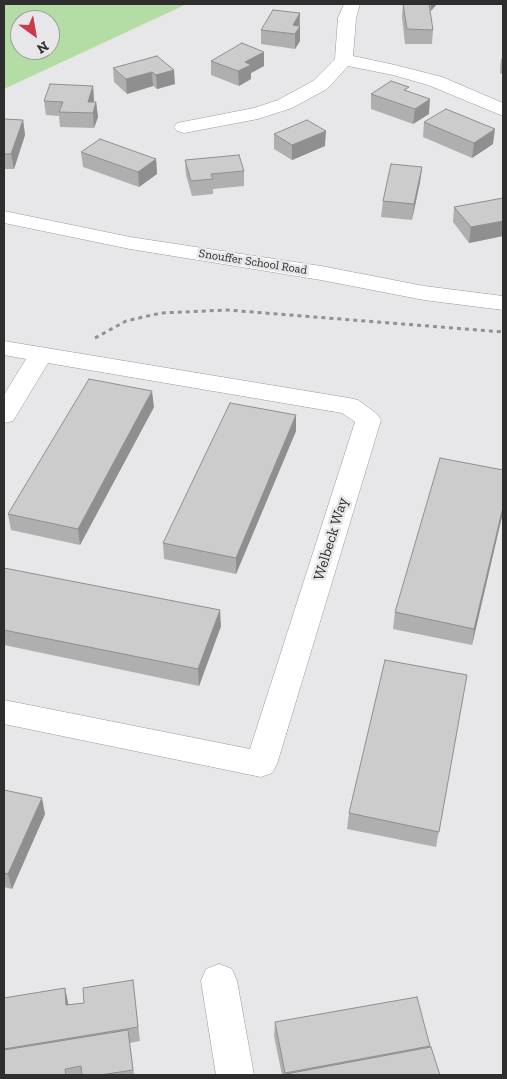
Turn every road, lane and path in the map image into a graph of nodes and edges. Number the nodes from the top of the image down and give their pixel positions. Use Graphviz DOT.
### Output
graph roads {
  1 [pos="352,4"];
  2 [pos="344,60"];
  3 [pos="503,110"];
  4 [pos="184,127"];
  5 [pos="4,217"];
  6 [pos="503,303"];
  7 [pos="503,332"];
  8 [pos="4,348"];
  9 [pos="42,354"];
  10 [pos="72,360"];
  11 [pos="4,414"];
  12 [pos="4,712"];
  13 [pos="219,981"];
  14 [pos="236,1075"];
  1 -- 2 [label="street"];
  2 -- 3 [label="street"];
  2 -- 4 [label="street"];
  5 -- 6 [label="street, Snouffer School Road"];
  7 -- 10 [label="path"];
  8 -- 9 [label="street, Welbeck Way"];
  9 -- 10 [label="street, Welbeck Way"];
  9 -- 11 [label="street"];
  10 -- 12 [label="street, Welbeck Way"];
  13 -- 14 [label="street"];
}
